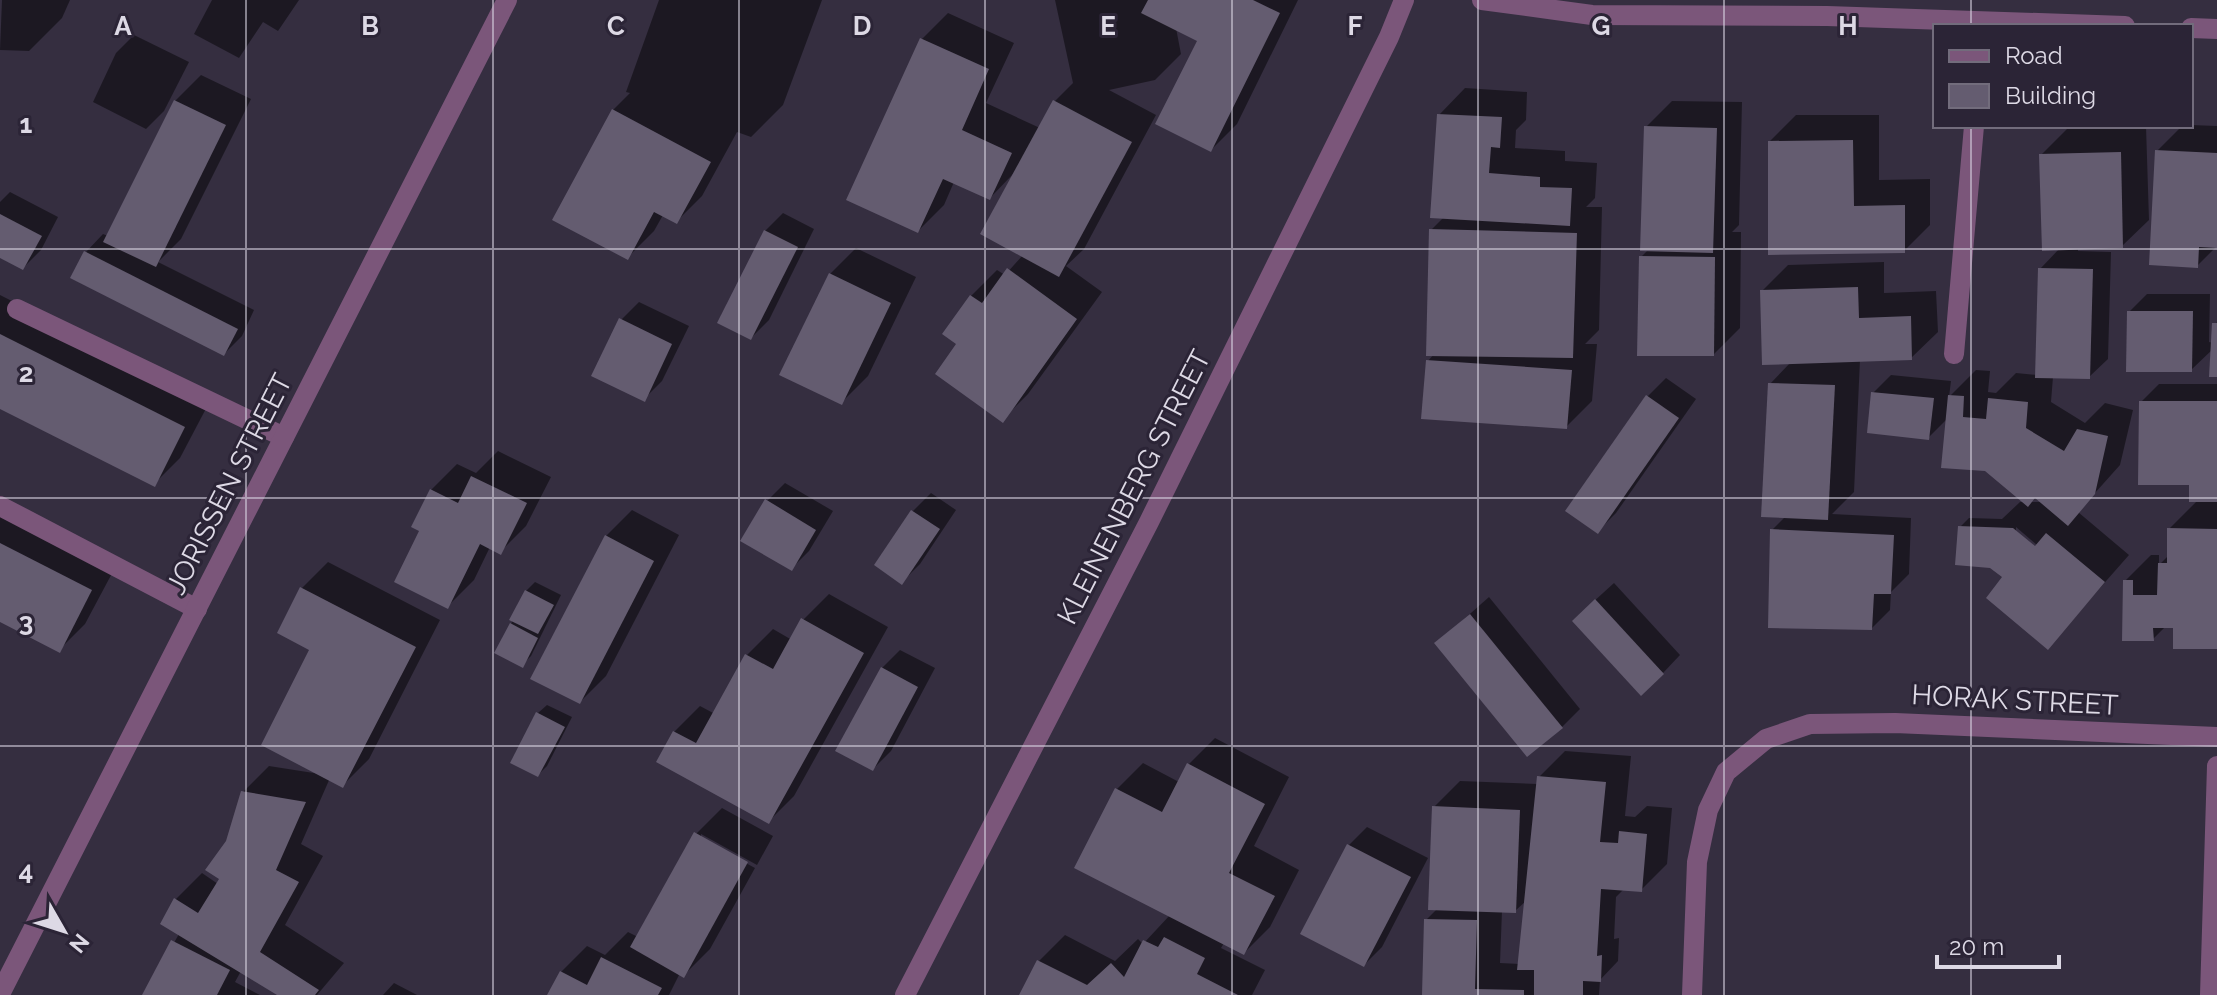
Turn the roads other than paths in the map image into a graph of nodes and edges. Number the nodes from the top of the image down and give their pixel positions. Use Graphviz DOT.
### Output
graph roads {
  1 [pos="507,0"];
  2 [pos="1404,0"];
  3 [pos="1482,0"];
  4 [pos="1958,10"];
  5 [pos="1988,24"];
  6 [pos="2193,28"];
  7 [pos="2217,29"];
  8 [pos="1974,128"];
  9 [pos="17,309"];
  10 [pos="1954,354"];
  11 [pos="284,437"];
  12 [pos="0,506"];
  13 [pos="197,609"];
  14 [pos="2217,737"];
  15 [pos="2217,766"];
  16 [pos="0,994"];
  17 [pos="905,995"];
  18 [pos="1692,995"];
  19 [pos="2210,995"];
  1 -- 11 [label="street, JORISSEN STREET"];
  2 -- 17 [label="street, KLEINENBERG STREET"];
  3 -- 4 [label="street"];
  4 -- 5 [label="street"];
  6 -- 7 [label="street"];
  8 -- 10 [label="street"];
  9 -- 11 [label="street"];
  11 -- 13 [label="street, JORISSEN STREET"];
  12 -- 13 [label="street"];
  13 -- 16 [label="street, JORISSEN STREET"];
  14 -- 18 [label="street, HORAK STREET"];
  15 -- 19 [label="street"];
}
